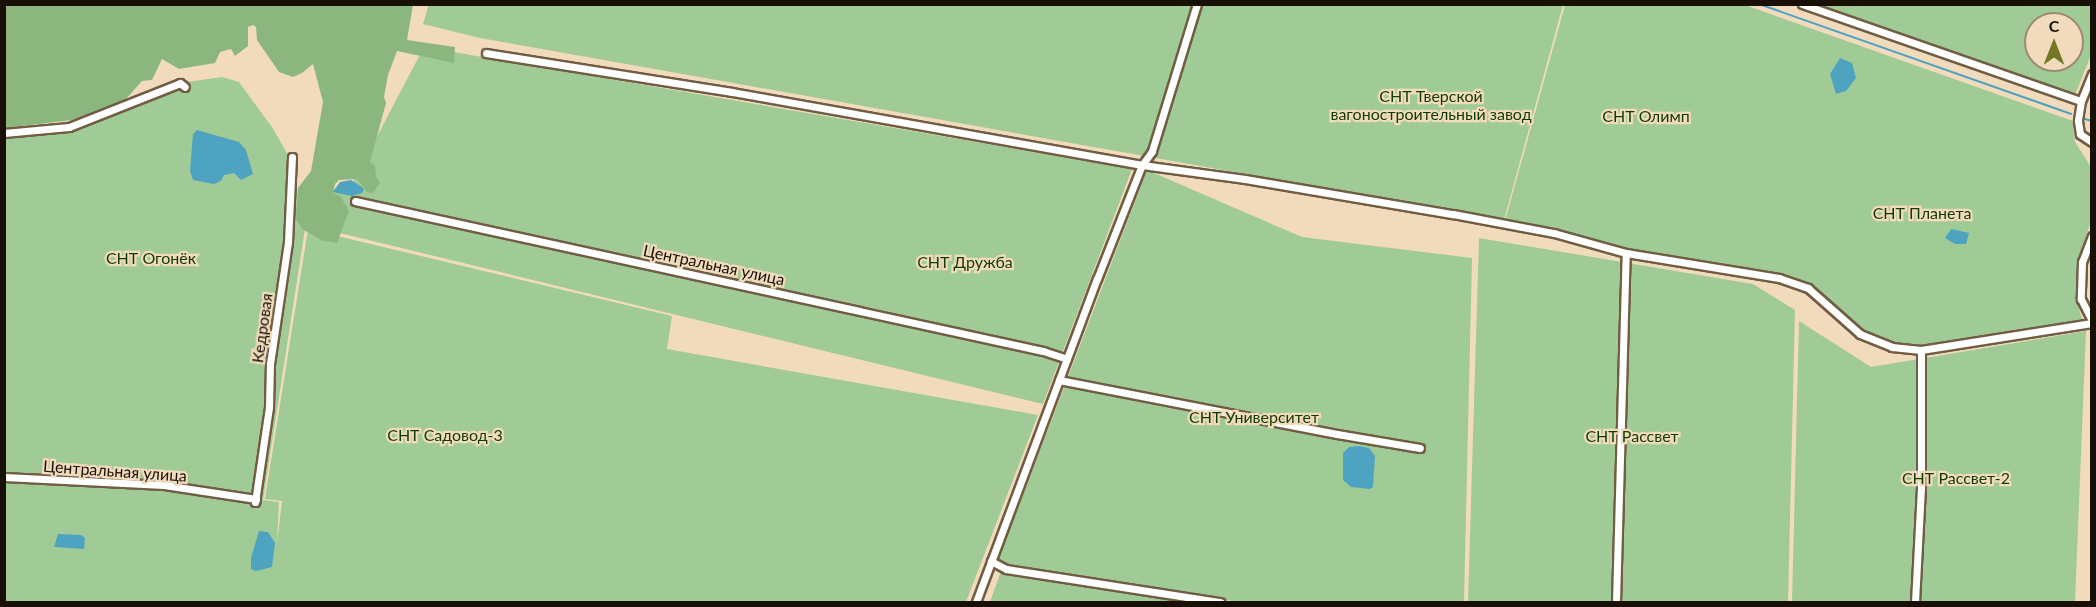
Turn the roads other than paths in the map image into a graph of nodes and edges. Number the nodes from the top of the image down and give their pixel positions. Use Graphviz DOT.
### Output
graph roads {
  1 [pos="1197,4"];
  2 [pos="1802,4"];
  3 [pos="486,53"];
  4 [pos="2091,74"];
  5 [pos="185,87"];
  6 [pos="2080,101"];
  7 [pos="4,133"];
  8 [pos="2091,142"];
  9 [pos="292,157"];
  10 [pos="1142,165"];
  11 [pos="355,201"];
  12 [pos="2091,236"];
  13 [pos="1626,252"];
  14 [pos="2091,322"];
  15 [pos="1921,350"];
  16 [pos="1067,359"];
  17 [pos="1059,380"];
  18 [pos="1420,448"];
  19 [pos="4,477"];
  20 [pos="255,501"];
  21 [pos="991,561"];
  22 [pos="976,603"];
  23 [pos="1220,603"];
  24 [pos="1616,603"];
  25 [pos="1916,603"];
  1 -- 10 [label="street"];
  2 -- 6 [label="street"];
  3 -- 10 [label="street"];
  4 -- 6 [label="street"];
  5 -- 7 [label="street"];
  6 -- 8 [label="street"];
  9 -- 20 [label="street, Кедровая"];
  10 -- 13 [label="street"];
  10 -- 16 [label="street"];
  11 -- 16 [label="street, Центральная улица"];
  12 -- 14 [label="street"];
  13 -- 15 [label="street"];
  13 -- 24 [label="street"];
  14 -- 15 [label="street"];
  15 -- 25 [label="street"];
  16 -- 17 [label="street"];
  17 -- 18 [label="street"];
  17 -- 21 [label="street"];
  19 -- 20 [label="street, Центральная улица"];
  21 -- 22 [label="street"];
  21 -- 23 [label="street"];
}
